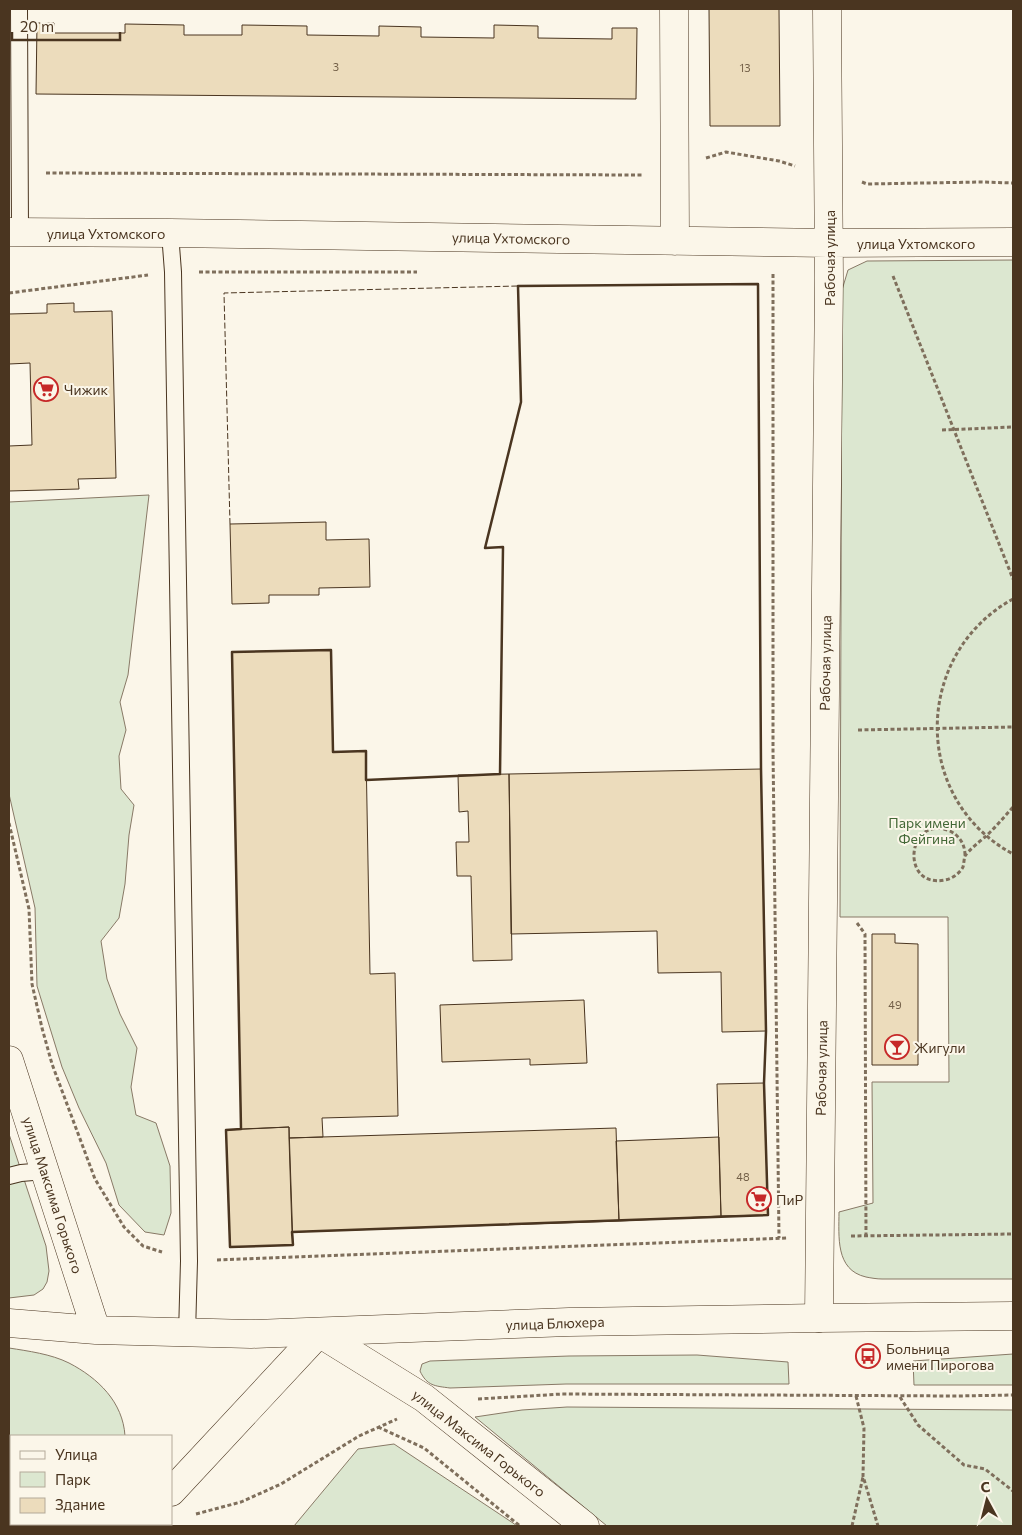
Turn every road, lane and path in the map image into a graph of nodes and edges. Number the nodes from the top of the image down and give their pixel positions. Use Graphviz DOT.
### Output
graph roads {
  1 [pos="19,9"];
  2 [pos="674,9"];
  3 [pos="828,9"];
  4 [pos="20,173"];
  5 [pos="675,175"];
  6 [pos="14,232"];
  7 [pos="170,233"];
  8 [pos="675,241"];
  9 [pos="1013,242"];
  10 [pos="828,243"];
  11 [pos="172,272"];
  12 [pos="773,274"];
  13 [pos="892,274"];
  14 [pos="9,293"];
  15 [pos="1013,427"];
  16 [pos="942,430"];
  17 [pos="954,430"];
  18 [pos="1013,579"];
  19 [pos="1013,599"];
  20 [pos="1013,727"];
  21 [pos="936,728"];
  22 [pos="852,730"];
  23 [pos="1013,806"];
  24 [pos="9,823"];
  25 [pos="986,835"];
  26 [pos="1013,854"];
  27 [pos="965,855"];
  28 [pos="9,1060"];
  29 [pos="45,1171"];
  30 [pos="9,1176"];
  31 [pos="1013,1234"];
  32 [pos="819,1237"];
  33 [pos="779,1238"];
  34 [pos="189,1261"];
  35 [pos="1013,1316"];
  36 [pos="819,1318"];
  37 [pos="9,1323"];
  38 [pos="96,1330"];
  39 [pos="319,1333"];
  40 [pos="187,1334"];
  41 [pos="856,1396"];
  42 [pos="900,1396"];
  43 [pos="1013,1396"];
  44 [pos="433,1405"];
  45 [pos="378,1426"];
  46 [pos="863,1476"];
  47 [pos="172,1491"];
  48 [pos="1013,1491"];
  49 [pos="191,1516"];
  50 [pos="520,1526"];
  51 [pos="585,1526"];
  52 [pos="852,1526"];
  53 [pos="878,1526"];
  1 -- 4 [label="lane"];
  2 -- 5 [label="street"];
  3 -- 10 [label="street, Рабочая улица"];
  4 -- 5 [label="path"];
  4 -- 6 [label="lane"];
  5 -- 8 [label="street"];
  6 -- 7 [label="street, улица Ухтомского"];
  7 -- 8 [label="street, улица Ухтомского"];
  7 -- 11 [label="lane"];
  8 -- 10 [label="street, улица Ухтомского"];
  9 -- 10 [label="street, улица Ухтомского"];
  10 -- 32 [label="street, Рабочая улица"];
  11 -- 14 [label="path"];
  11 -- 34 [label="lane"];
  12 -- 33 [label="path"];
  13 -- 17 [label="path"];
  15 -- 17 [label="path"];
  16 -- 17 [label="path"];
  17 -- 18 [label="path"];
  19 -- 21 [label="path"];
  20 -- 21 [label="path"];
  21 -- 22 [label="path"];
  21 -- 25 [label="path"];
  23 -- 25 [label="path"];
  24 -- 34 [label="path"];
  25 -- 26 [label="path"];
  25 -- 27 [label="path"];
  27 -- 27 [label="path"];
  28 -- 29 [label="street, улица Максима Горького"];
  29 -- 30 [label="lane"];
  29 -- 38 [label="street, улица Максима Горького"];
  31 -- 32 [label="path"];
  32 -- 33 [label="path"];
  32 -- 36 [label="street, Рабочая улица"];
  33 -- 34 [label="path"];
  34 -- 40 [label="lane"];
  35 -- 36 [label="street, улица Блюхера"];
  36 -- 39 [label="street, улица Блюхера"];
  37 -- 38 [label="street, улица Блюхера"];
  38 -- 40 [label="street, улица Блюхера"];
  39 -- 40 [label="street, улица Блюхера"];
  39 -- 44 [label="street, улица Максима Горького"];
  39 -- 47 [label="street"];
  41 -- 42 [label="path"];
  41 -- 44 [label="path"];
  41 -- 46 [label="path"];
  42 -- 43 [label="path"];
  42 -- 48 [label="path"];
  44 -- 45 [label="path"];
  44 -- 51 [label="street, улица Максима Горького"];
  45 -- 49 [label="path"];
  45 -- 50 [label="path"];
  46 -- 52 [label="path"];
  46 -- 53 [label="path"];
}
